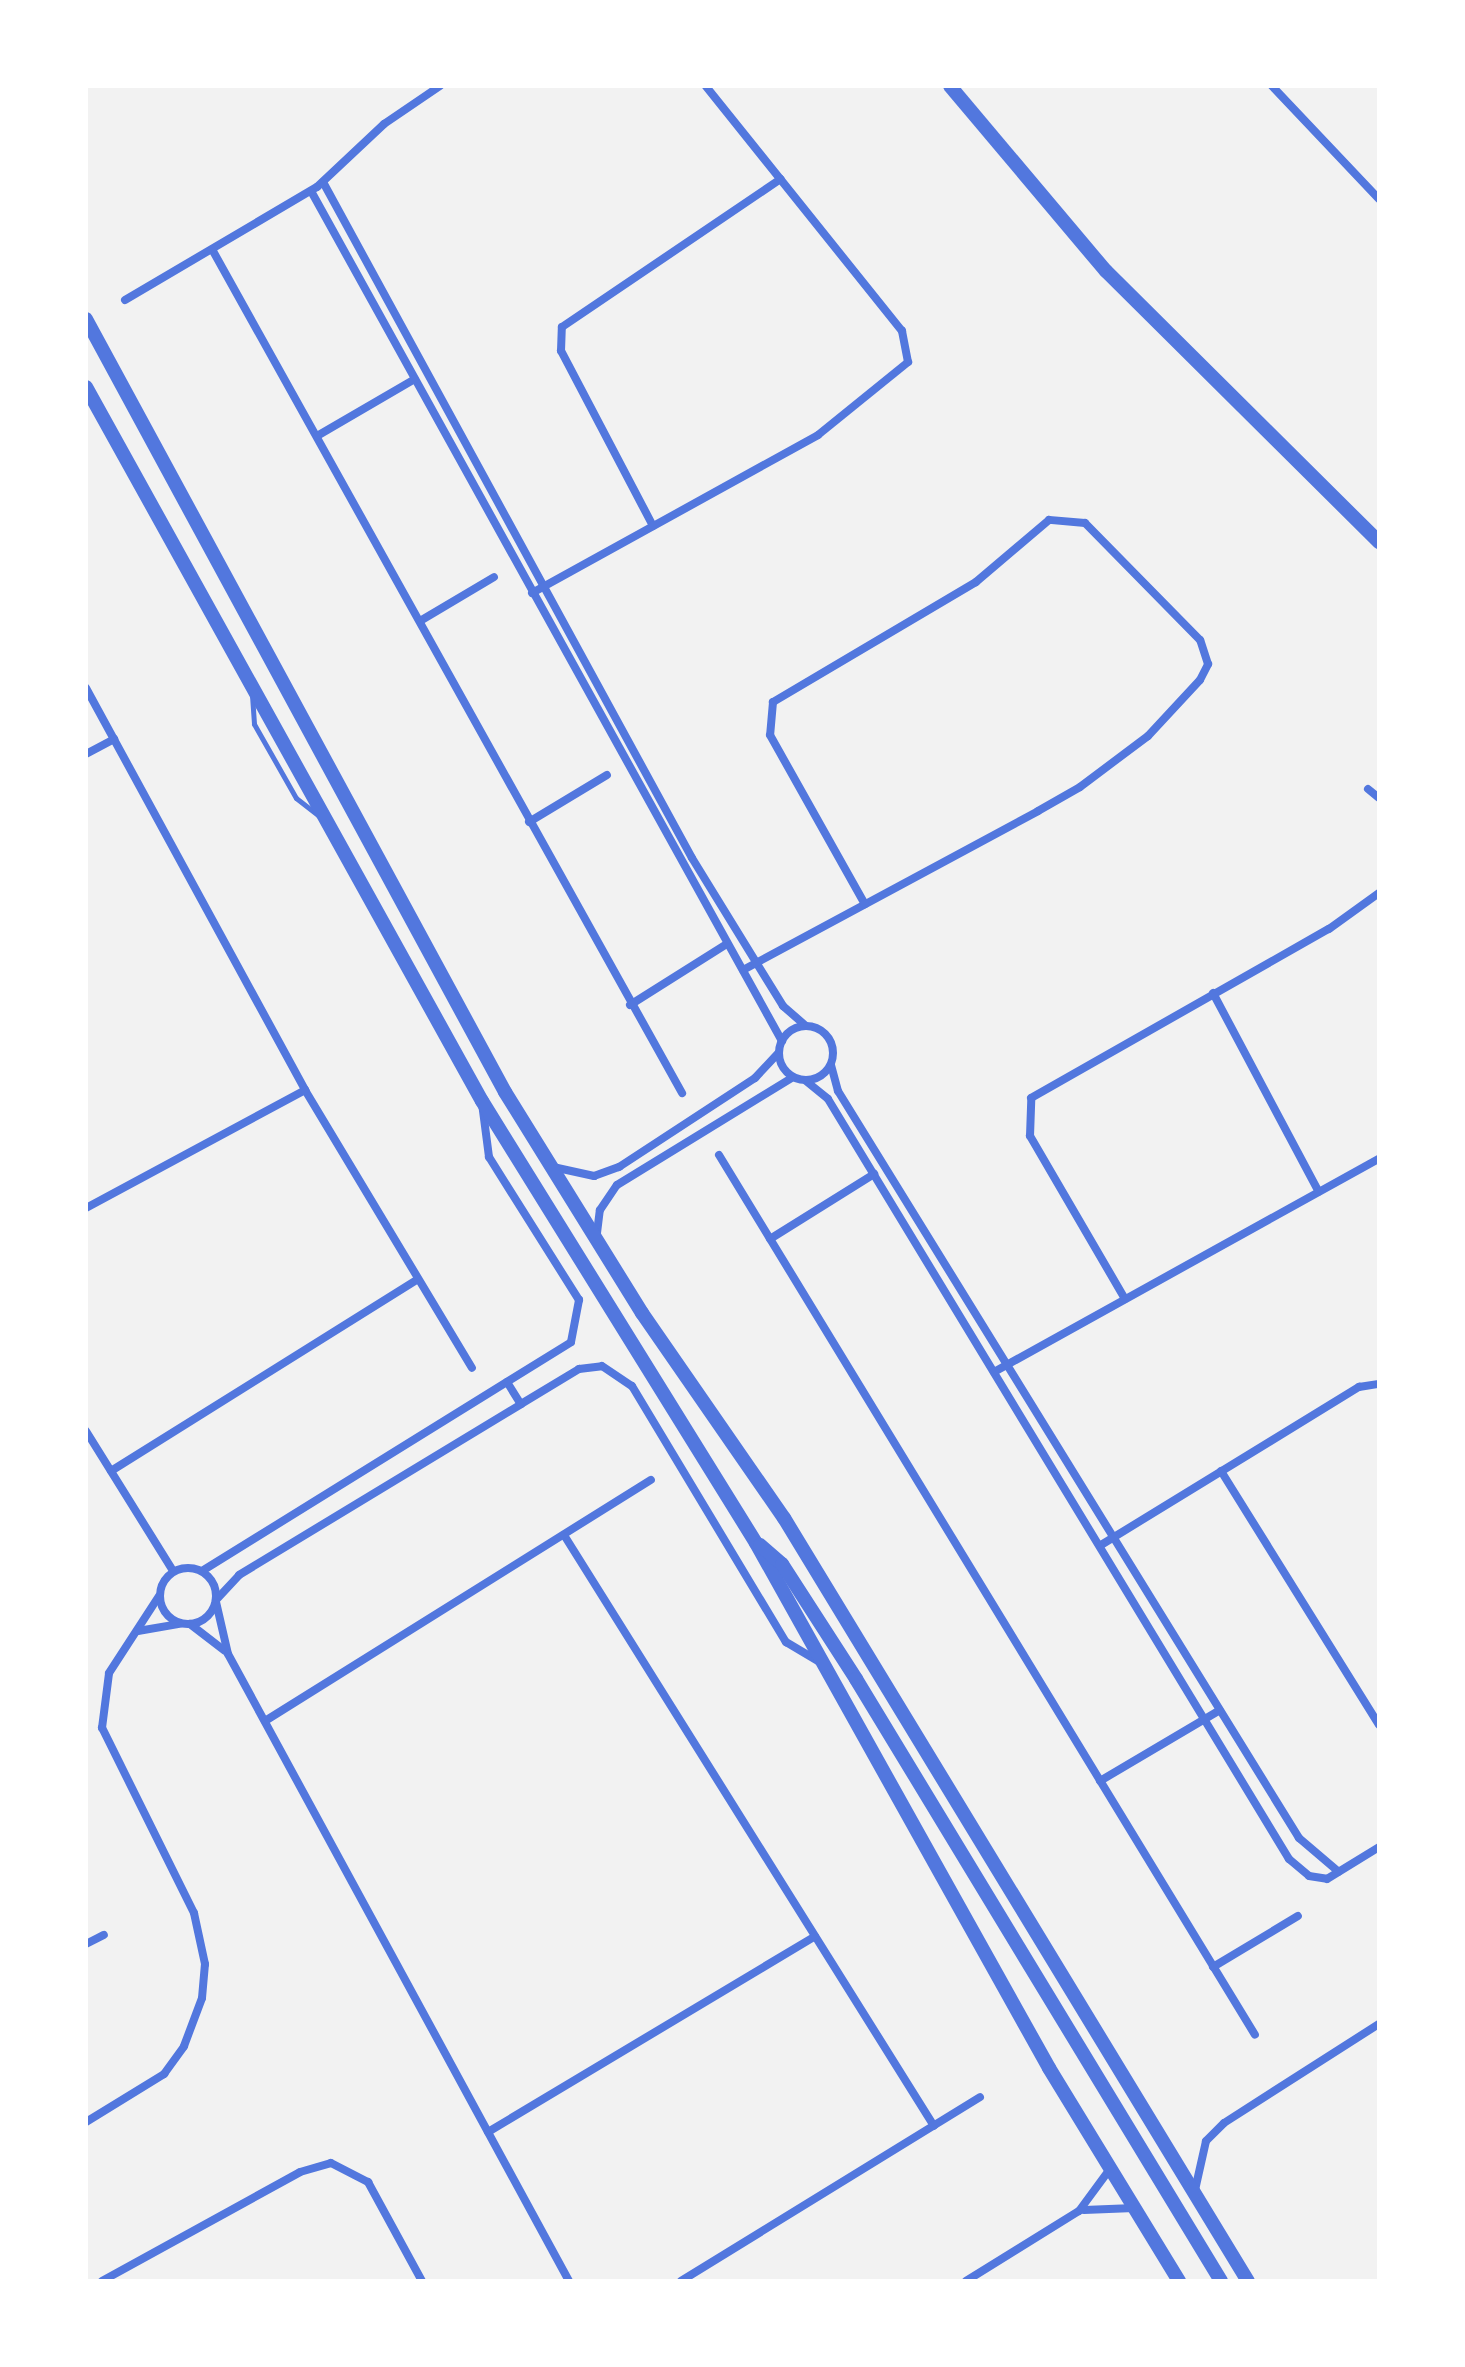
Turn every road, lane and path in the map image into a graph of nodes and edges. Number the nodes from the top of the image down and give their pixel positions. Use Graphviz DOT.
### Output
graph roads {
  1 [pos="440,86"];
  2 [pos="706,86"];
  3 [pos="950,86"];
  4 [pos="1272,86"];
  5 [pos="781,179"];
  6 [pos="323,182"];
  7 [pos="311,191"];
  8 [pos="1379,199"];
  9 [pos="213,251"];
  10 [pos="125,300"];
  11 [pos="86,319"];
  12 [pos="415,379"];
  13 [pos="86,387"];
  14 [pos="317,436"];
  15 [pos="653,526"];
  16 [pos="1379,542"];
  17 [pos="494,577"];
  18 [pos="545,586"];
  19 [pos="532,593"];
  20 [pos="420,621"];
  21 [pos="86,688"];
  22 [pos="114,739"];
  23 [pos="86,754"];
  24 [pos="607,775"];
  25 [pos="1368,789"];
  26 [pos="1379,798"];
  27 [pos="529,822"];
  28 [pos="1379,893"];
  29 [pos="865,904"];
  30 [pos="727,944"];
  31 [pos="755,964"];
  32 [pos="743,970"];
  33 [pos="1213,993"];
  34 [pos="630,1005"];
  35 [pos="806,1026"];
  36 [pos="782,1041"];
  37 [pos="779,1052"];
  38 [pos="831,1065"];
  39 [pos="793,1077"];
  40 [pos="806,1081"];
  41 [pos="305,1090"];
  42 [pos="682,1093"];
  43 [pos="482,1101"];
  44 [pos="719,1155"];
  45 [pos="1379,1159"];
  46 [pos="548,1164"];
  47 [pos="874,1174"];
  48 [pos="1319,1192"];
  49 [pos="86,1208"];
  50 [pos="770,1239"];
  51 [pos="597,1242"];
  52 [pos="417,1280"];
  53 [pos="1125,1299"];
  54 [pos="1007,1365"];
  55 [pos="472,1368"];
  56 [pos="994,1372"];
  57 [pos="507,1382"];
  58 [pos="1379,1384"];
  59 [pos="521,1404"];
  60 [pos="86,1431"];
  61 [pos="111,1471"];
  62 [pos="1221,1471"];
  63 [pos="651,1480"];
  64 [pos="564,1535"];
  65 [pos="1114,1537"];
  66 [pos="756,1543"];
  67 [pos="1101,1545"];
  68 [pos="173,1571"];
  69 [pos="202,1571"];
  70 [pos="159,1596"];
  71 [pos="216,1601"];
  72 [pos="180,1624"];
  73 [pos="190,1624"];
  74 [pos="137,1631"];
  75 [pos="228,1654"];
  76 [pos="824,1664"];
  77 [pos="1220,1710"];
  78 [pos="1205,1719"];
  79 [pos="265,1721"];
  80 [pos="1379,1725"];
  81 [pos="1100,1781"];
  82 [pos="1379,1847"];
  83 [pos="1339,1872"];
  84 [pos="1298,1916"];
  85 [pos="104,1935"];
  86 [pos="815,1936"];
  87 [pos="86,1944"];
  88 [pos="1213,1967"];
  89 [pos="1379,2024"];
  90 [pos="1255,2035"];
  91 [pos="980,2097"];
  92 [pos="86,2122"];
  93 [pos="934,2126"];
  94 [pos="488,2132"];
  95 [pos="1110,2168"];
  96 [pos="1195,2198"];
  97 [pos="1136,2209"];
  98 [pos="1079,2211"];
  99 [pos="1166,2258"];
  100 [pos="102,2281"];
  101 [pos="422,2281"];
  102 [pos="569,2281"];
  103 [pos="681,2281"];
  104 [pos="966,2281"];
  105 [pos="1170,2281"];
  106 [pos="1179,2281"];
  107 [pos="1221,2281"];
  108 [pos="1248,2281"];
  1 -- 6 [label="street"];
  2 -- 5 [label="street"];
  3 -- 16 [label="street"];
  4 -- 8 [label="street"];
  5 -- 15 [label="street"];
  5 -- 15 [label="street"];
  6 -- 7 [label="street"];
  6 -- 18 [label="street"];
  7 -- 9 [label="street"];
  7 -- 12 [label="street"];
  9 -- 10 [label="street"];
  9 -- 14 [label="street"];
  11 -- 46 [label="street"];
  12 -- 14 [label="street"];
  12 -- 19 [label="street"];
  13 -- 43 [label="street"];
  14 -- 20 [label="street"];
  15 -- 18 [label="street"];
  17 -- 20 [label="street"];
  18 -- 19 [label="street"];
  18 -- 31 [label="street"];
  19 -- 30 [label="street"];
  20 -- 27 [label="street"];
  21 -- 22 [label="street"];
  22 -- 23 [label="street"];
  22 -- 41 [label="street"];
  24 -- 27 [label="street"];
  25 -- 26 [label="street"];
  27 -- 34 [label="street"];
  28 -- 33 [label="street"];
  29 -- 29 [label="street"];
  29 -- 31 [label="street"];
  30 -- 32 [label="street"];
  30 -- 34 [label="street"];
  31 -- 32 [label="street"];
  31 -- 35 [label="street"];
  32 -- 36 [label="street"];
  33 -- 48 [label="street"];
  33 -- 53 [label="street"];
  34 -- 42 [label="street"];
  35 -- 36 [label="street"];
  35 -- 38 [label="street"];
  36 -- 37 [label="street"];
  37 -- 39 [label="street"];
  37 -- 46 [label="street"];
  38 -- 40 [label="street"];
  38 -- 54 [label="street"];
  39 -- 40 [label="street"];
  39 -- 51 [label="street"];
  40 -- 47 [label="street"];
  41 -- 49 [label="street"];
  41 -- 52 [label="street"];
  43 -- 57 [label="street"];
  43 -- 66 [label="street"];
  44 -- 50 [label="street"];
  45 -- 48 [label="street"];
  46 -- 51 [label="street"];
  47 -- 50 [label="street"];
  47 -- 56 [label="street"];
  48 -- 53 [label="street"];
  50 -- 81 [label="street"];
  51 -- 96 [label="street"];
  52 -- 55 [label="street"];
  52 -- 61 [label="street"];
  53 -- 54 [label="street"];
  54 -- 56 [label="street"];
  54 -- 65 [label="street"];
  56 -- 67 [label="street"];
  57 -- 59 [label="street"];
  57 -- 69 [label="street"];
  58 -- 62 [label="street"];
  59 -- 71 [label="street"];
  59 -- 76 [label="street"];
  60 -- 61 [label="street"];
  61 -- 68 [label="street"];
  62 -- 65 [label="street"];
  62 -- 80 [label="street"];
  63 -- 64 [label="street"];
  64 -- 79 [label="street"];
  64 -- 86 [label="street"];
  65 -- 67 [label="street"];
  65 -- 77 [label="street"];
  66 -- 76 [label="street"];
  66 -- 107 [label="street"];
  67 -- 78 [label="street"];
  68 -- 69 [label="street"];
  68 -- 70 [label="street"];
  69 -- 71 [label="street"];
  70 -- 72 [label="street"];
  70 -- 74 [label="street"];
  71 -- 73 [label="street"];
  71 -- 75 [label="street"];
  72 -- 73 [label="street"];
  72 -- 74 [label="street"];
  73 -- 75 [label="street"];
  74 -- 92 [label="street"];
  75 -- 79 [label="street"];
  76 -- 95 [label="street"];
  77 -- 78 [label="street"];
  77 -- 83 [label="street"];
  78 -- 81 [label="street"];
  78 -- 83 [label="street"];
  79 -- 94 [label="street"];
  81 -- 88 [label="street"];
  82 -- 83 [label="street"];
  84 -- 88 [label="street"];
  85 -- 87 [label="street"];
  86 -- 93 [label="street"];
  86 -- 94 [label="street"];
  88 -- 90 [label="street"];
  89 -- 96 [label="street"];
  91 -- 93 [label="street"];
  93 -- 103 [label="street"];
  94 -- 102 [label="street"];
  95 -- 97 [label="street"];
  95 -- 98 [label="street"];
  96 -- 108 [label="street"];
  97 -- 98 [label="street"];
  97 -- 99 [label="street"];
  98 -- 104 [label="street"];
  99 -- 105 [label="street"];
  99 -- 106 [label="street"];
  100 -- 101 [label="street"];
}
